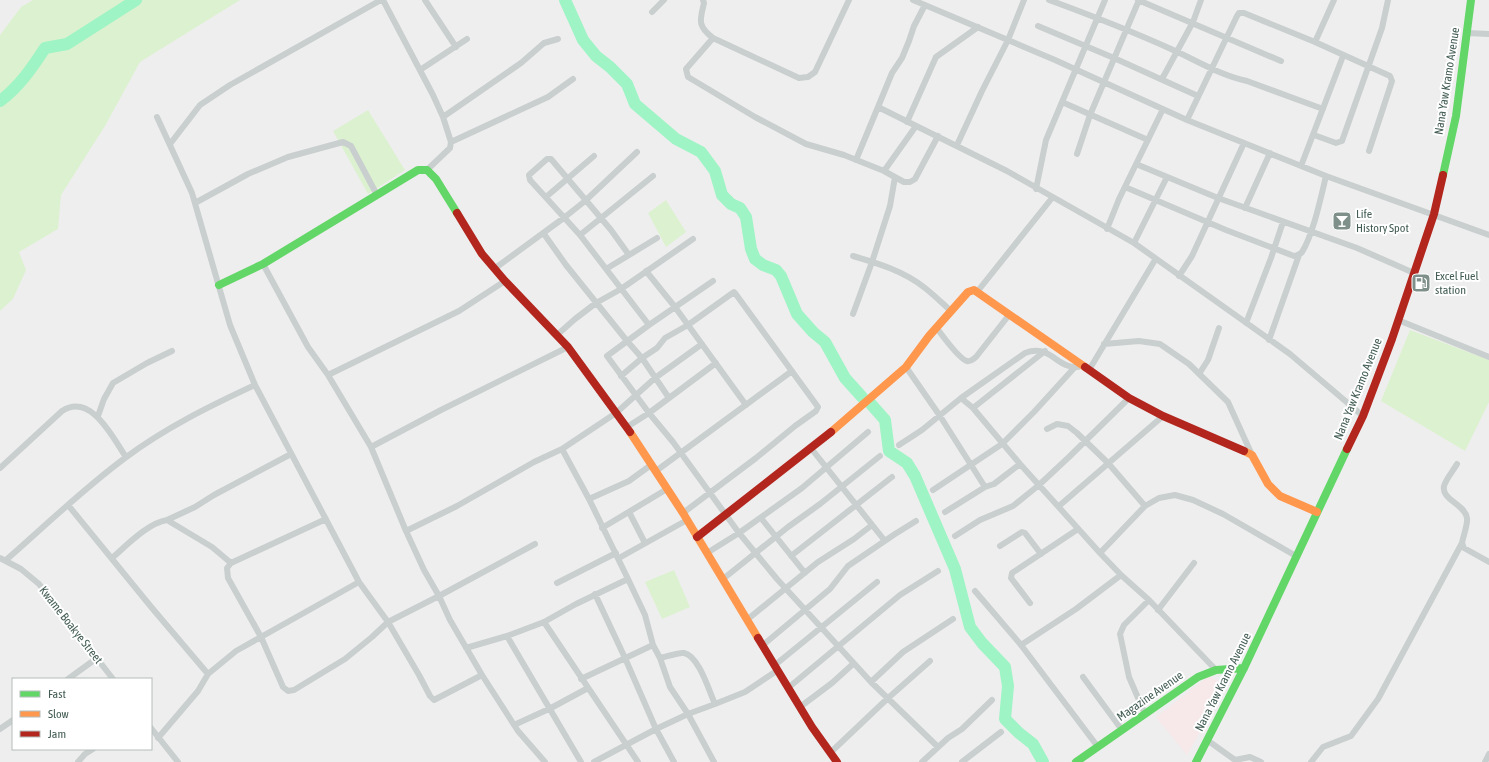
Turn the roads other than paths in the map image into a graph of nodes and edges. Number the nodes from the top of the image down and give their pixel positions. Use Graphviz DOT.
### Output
graph roads {
  1 [pos="382,0"];
  2 [pos="425,0"];
  3 [pos="664,0"];
  4 [pos="703,0"];
  5 [pos="850,0"];
  6 [pos="913,0"];
  7 [pos="1024,0"];
  8 [pos="1049,0"];
  9 [pos="1105,0"];
  10 [pos="1138,0"];
  11 [pos="1201,0"];
  12 [pos="1334,0"];
  13 [pos="1388,0"];
  14 [pos="1471,0"];
  15 [pos="925,5"];
  16 [pos="652,12"];
  17 [pos="1097,18"];
  18 [pos="1193,22"];
  19 [pos="978,26"];
  20 [pos="1038,26"];
  21 [pos="1126,29"];
  22 [pos="1467,33"];
  23 [pos="1489,34"];
  24 [pos="713,38"];
  25 [pos="1226,38"];
  26 [pos="467,39"];
  27 [pos="558,39"];
  28 [pos="1008,40"];
  29 [pos="1315,42"];
  30 [pos="456,47"];
  31 [pos="1086,47"];
  32 [pos="1176,52"];
  33 [pos="1344,56"];
  34 [pos="1114,58"];
  35 [pos="1282,61"];
  36 [pos="1368,67"];
  37 [pos="1076,69"];
  38 [pos="1211,69"];
  39 [pos="420,70"];
  40 [pos="573,79"];
  41 [pos="1162,80"];
  42 [pos="1104,82"];
  43 [pos="1198,96"];
  44 [pos="1062,102"];
  45 [pos="878,107"];
  46 [pos="1163,109"];
  47 [pos="1323,109"];
  48 [pos="1090,115"];
  49 [pos="157,117"];
  50 [pos="443,117"];
  51 [pos="1187,120"];
  52 [pos="907,122"];
  53 [pos="916,126"];
  54 [pos="1314,135"];
  55 [pos="938,136"];
  56 [pos="1148,140"];
  57 [pos="451,142"];
  58 [pos="1244,143"];
  59 [pos="170,144"];
  60 [pos="957,145"];
  61 [pos="1369,151"];
  62 [pos="638,152"];
  63 [pos="1270,153"];
  64 [pos="1077,154"];
  65 [pos="594,156"];
  66 [pos="856,160"];
  67 [pos="1136,164"];
  68 [pos="1301,166"];
  69 [pos="427,170"];
  70 [pos="884,171"];
  71 [pos="653,176"];
  72 [pos="1326,176"];
  73 [pos="895,177"];
  74 [pos="1167,177"];
  75 [pos="567,178"];
  76 [pos="1125,186"];
  77 [pos="1036,189"];
  78 [pos="377,195"];
  79 [pos="546,197"];
  80 [pos="1052,198"];
  81 [pos="1218,198"];
  82 [pos="1155,199"];
  83 [pos="585,201"];
  84 [pos="195,203"];
  85 [pos="1245,208"];
  86 [pos="1434,214"];
  87 [pos="565,217"];
  88 [pos="600,218"];
  89 [pos="1207,222"];
  90 [pos="1283,222"];
  91 [pos="1107,229"];
  92 [pos="1311,231"];
  93 [pos="544,234"];
  94 [pos="580,235"];
  95 [pos="1489,235"];
  96 [pos="657,238"];
  97 [pos="693,239"];
  98 [pos="1134,243"];
  99 [pos="1274,248"];
  100 [pos="629,255"];
  101 [pos="1299,255"];
  102 [pos="853,256"];
  103 [pos="1155,260"];
  104 [pos="872,262"];
  105 [pos="263,264"];
  106 [pos="494,269"];
  107 [pos="606,269"];
  108 [pos="646,271"];
  109 [pos="1414,273"];
  110 [pos="1179,276"];
  111 [pos="504,281"];
  112 [pos="713,281"];
  113 [pos="219,285"];
  114 [pos="621,289"];
  115 [pos="977,292"];
  116 [pos="596,303"];
  117 [pos="675,307"];
  118 [pos="950,311"];
  119 [pos="853,314"];
  120 [pos="1009,314"];
  121 [pos="1398,320"];
  122 [pos="1246,323"];
  123 [pos="649,325"];
  124 [pos="688,325"];
  125 [pos="936,327"];
  126 [pos="1219,328"];
  127 [pos="557,335"];
  128 [pos="1269,340"];
  129 [pos="627,341"];
  130 [pos="702,344"];
  131 [pos="1104,344"];
  132 [pos="568,347"];
  133 [pos="172,351"];
  134 [pos="1045,352"];
  135 [pos="1489,357"];
  136 [pos="642,358"];
  137 [pos="716,363"];
  138 [pos="906,367"];
  139 [pos="1075,367"];
  140 [pos="1087,368"];
  141 [pos="792,371"];
  142 [pos="1199,374"];
  143 [pos="328,375"];
  144 [pos="622,376"];
  145 [pos="656,378"];
  146 [pos="255,386"];
  147 [pos="635,395"];
  148 [pos="669,398"];
  149 [pos="961,398"];
  150 [pos="1129,398"];
  151 [pos="746,404"];
  152 [pos="972,408"];
  153 [pos="616,413"];
  154 [pos="649,413"];
  155 [pos="98,416"];
  156 [pos="940,416"];
  157 [pos="1163,416"];
  158 [pos="1363,416"];
  159 [pos="627,427"];
  160 [pos="1047,429"];
  161 [pos="868,432"];
  162 [pos="1085,441"];
  163 [pos="1002,444"];
  164 [pos="899,445"];
  165 [pos="371,447"];
  166 [pos="810,447"];
  167 [pos="562,449"];
  168 [pos="680,453"];
  169 [pos="291,454"];
  170 [pos="880,456"];
  171 [pos="1252,456"];
  172 [pos="126,457"];
  173 [pos="1108,463"];
  174 [pos="970,464"];
  175 [pos="1020,464"];
  176 [pos="1456,464"];
  177 [pos="826,467"];
  178 [pos="0,468"];
  179 [pos="653,468"];
  180 [pos="892,477"];
  181 [pos="1039,485"];
  182 [pos="842,487"];
  183 [pos="985,487"];
  184 [pos="668,489"];
  185 [pos="933,490"];
  186 [pos="709,493"];
  187 [pos="589,499"];
  188 [pos="856,504"];
  189 [pos="68,505"];
  190 [pos="1059,506"];
  191 [pos="1145,506"];
  192 [pos="629,512"];
  193 [pos="945,512"];
  194 [pos="1317,512"];
  195 [pos="726,515"];
  196 [pos="685,516"];
  197 [pos="761,518"];
  198 [pos="326,519"];
  199 [pos="167,520"];
  200 [pos="916,521"];
  201 [pos="872,525"];
  202 [pos="602,528"];
  203 [pos="1078,529"];
  204 [pos="406,531"];
  205 [pos="739,533"];
  206 [pos="955,536"];
  207 [pos="697,537"];
  208 [pos="776,537"];
  209 [pos="885,541"];
  210 [pos="645,543"];
  211 [pos="1462,543"];
  212 [pos="535,544"];
  213 [pos="1000,546"];
  214 [pos="707,553"];
  215 [pos="1100,553"];
  216 [pos="755,554"];
  217 [pos="1041,554"];
  218 [pos="617,556"];
  219 [pos="791,556"];
  220 [pos="1296,556"];
  221 [pos="112,558"];
  222 [pos="3,559"];
  223 [pos="1489,562"];
  224 [pos="230,563"];
  225 [pos="1194,563"];
  226 [pos="938,571"];
  227 [pos="805,573"];
  228 [pos="1121,575"];
  229 [pos="628,579"];
  230 [pos="723,579"];
  231 [pos="359,582"];
  232 [pos="877,582"];
  233 [pos="557,583"];
  234 [pos="786,588"];
  235 [pos="975,591"];
  236 [pos="595,594"];
  237 [pos="439,596"];
  238 [pos="1149,600"];
  239 [pos="1030,603"];
  240 [pos="806,610"];
  241 [pos="1158,610"];
  242 [pos="748,619"];
  243 [pos="952,619"];
  244 [pos="388,622"];
  245 [pos="544,622"];
  246 [pos="822,627"];
  247 [pos="507,636"];
  248 [pos="261,637"];
  249 [pos="652,645"];
  250 [pos="763,645"];
  251 [pos="1021,645"];
  252 [pos="838,646"];
  253 [pos="466,648"];
  254 [pos="97,658"];
  255 [pos="625,658"];
  256 [pos="660,658"];
  257 [pos="930,661"];
  258 [pos="853,664"];
  259 [pos="776,668"];
  260 [pos="1244,668"];
  261 [pos="1216,670"];
  262 [pos="208,674"];
  263 [pos="482,675"];
  264 [pos="1083,677"];
  265 [pos="69,678"];
  266 [pos="112,678"];
  267 [pos="581,679"];
  268 [pos="871,682"];
  269 [pos="588,688"];
  270 [pos="788,688"];
  271 [pos="887,699"];
  272 [pos="992,700"];
  273 [pos="715,704"];
  274 [pos="800,707"];
  275 [pos="550,709"];
  276 [pos="688,714"];
  277 [pos="1145,714"];
  278 [pos="12,721"];
  279 [pos="514,725"];
  280 [pos="0,729"];
  281 [pos="152,729"];
  282 [pos="656,729"];
  283 [pos="1122,730"];
  284 [pos="1001,732"];
  285 [pos="158,738"];
  286 [pos="1207,740"];
  287 [pos="625,745"];
  288 [pos="938,747"];
  289 [pos="1098,747"];
  290 [pos="91,750"];
  291 [pos="830,753"];
  292 [pos="1489,754"];
  293 [pos="78,762"];
  294 [pos="178,762"];
  295 [pos="545,762"];
  296 [pos="582,762"];
  297 [pos="595,762"];
  298 [pos="638,762"];
  299 [pos="674,762"];
  300 [pos="714,762"];
  301 [pos="837,762"];
  302 [pos="922,762"];
  303 [pos="962,762"];
  304 [pos="1076,762"];
  305 [pos="1196,762"];
  306 [pos="1261,762"];
  307 [pos="1311,762"];
  308 [pos="1485,762"];
  1 -- 39 [label="street"];
  1 -- 59 [label="street"];
  2 -- 30 [label="street"];
  3 -- 16 [label="street"];
  4 -- 24 [label="street"];
  5 -- 24 [label="street"];
  6 -- 15 [label="street"];
  7 -- 28 [label="street"];
  8 -- 17 [label="street"];
  9 -- 17 [label="street"];
  10 -- 18 [label="street"];
  10 -- 21 [label="street"];
  11 -- 18 [label="street"];
  12 -- 29 [label="street"];
  13 -- 36 [label="street"];
  14 -- 22 [label="street, Nana Yaw Kramo Avenue"];
  15 -- 19 [label="street"];
  15 -- 45 [label="street"];
  17 -- 21 [label="street"];
  17 -- 31 [label="street"];
  18 -- 25 [label="street"];
  18 -- 32 [label="street"];
  19 -- 28 [label="street"];
  19 -- 52 [label="street"];
  20 -- 31 [label="street"];
  21 -- 32 [label="street"];
  21 -- 34 [label="street"];
  22 -- 23 [label="street"];
  22 -- 86 [label="street, Nana Yaw Kramo Avenue"];
  24 -- 66 [label="street"];
  25 -- 29 [label="street"];
  25 -- 35 [label="street"];
  25 -- 38 [label="street"];
  26 -- 30 [label="street"];
  27 -- 50 [label="street"];
  28 -- 37 [label="street"];
  28 -- 60 [label="street"];
  29 -- 33 [label="street"];
  30 -- 39 [label="street"];
  31 -- 34 [label="street"];
  31 -- 37 [label="street"];
  32 -- 38 [label="street"];
  32 -- 41 [label="street"];
  33 -- 36 [label="street"];
  33 -- 47 [label="street"];
  34 -- 41 [label="street"];
  34 -- 42 [label="street"];
  36 -- 54 [label="street"];
  36 -- 61 [label="street"];
  37 -- 42 [label="street"];
  37 -- 44 [label="street"];
  38 -- 43 [label="street"];
  38 -- 47 [label="street"];
  39 -- 50 [label="street"];
  40 -- 57 [label="street"];
  41 -- 43 [label="street"];
  42 -- 46 [label="street"];
  42 -- 48 [label="street"];
  43 -- 51 [label="street"];
  44 -- 48 [label="street"];
  44 -- 77 [label="street"];
  45 -- 52 [label="street"];
  45 -- 66 [label="street"];
  46 -- 51 [label="street"];
  46 -- 56 [label="street"];
  47 -- 54 [label="street"];
  48 -- 56 [label="street"];
  48 -- 64 [label="street"];
  49 -- 59 [label="street"];
  50 -- 57 [label="street"];
  51 -- 58 [label="street"];
  52 -- 53 [label="street"];
  53 -- 55 [label="street"];
  53 -- 70 [label="street"];
  54 -- 68 [label="street"];
  55 -- 60 [label="street"];
  55 -- 73 [label="street"];
  56 -- 67 [label="street"];
  57 -- 69 [label="street"];
  58 -- 63 [label="street"];
  58 -- 81 [label="street"];
  59 -- 84 [label="street"];
  60 -- 77 [label="street"];
  62 -- 83 [label="street"];
  63 -- 68 [label="street"];
  63 -- 85 [label="street"];
  65 -- 75 [label="street"];
  66 -- 70 [label="street"];
  67 -- 74 [label="street"];
  67 -- 76 [label="street"];
  68 -- 72 [label="street"];
  69 -- 78 [label="street"];
  69 -- 106 [label="street"];
  70 -- 73 [label="street"];
  71 -- 88 [label="street"];
  72 -- 86 [label="street"];
  72 -- 92 [label="street"];
  73 -- 104 [label="street"];
  74 -- 81 [label="street"];
  74 -- 82 [label="street"];
  75 -- 79 [label="street"];
  75 -- 79 [label="street"];
  75 -- 83 [label="street"];
  76 -- 82 [label="street"];
  76 -- 91 [label="street"];
  77 -- 80 [label="street"];
  78 -- 84 [label="street"];
  78 -- 105 [label="street"];
  79 -- 87 [label="street"];
  80 -- 91 [label="street"];
  80 -- 115 [label="street"];
  81 -- 85 [label="street"];
  81 -- 89 [label="street"];
  82 -- 89 [label="street"];
  82 -- 98 [label="street"];
  83 -- 87 [label="street"];
  83 -- 88 [label="street"];
  84 -- 113 [label="street"];
  85 -- 90 [label="street"];
  86 -- 95 [label="street"];
  86 -- 109 [label="street, Nana Yaw Kramo Avenue"];
  87 -- 93 [label="street"];
  87 -- 94 [label="street"];
  88 -- 94 [label="street"];
  88 -- 100 [label="street"];
  89 -- 99 [label="street"];
  89 -- 110 [label="street"];
  90 -- 92 [label="street"];
  90 -- 99 [label="street"];
  91 -- 98 [label="street"];
  92 -- 101 [label="street"];
  92 -- 109 [label="street"];
  93 -- 106 [label="street"];
  93 -- 116 [label="street"];
  94 -- 107 [label="street"];
  96 -- 100 [label="street"];
  97 -- 108 [label="street"];
  98 -- 103 [label="street"];
  99 -- 101 [label="street"];
  99 -- 122 [label="street"];
  100 -- 107 [label="street"];
  101 -- 128 [label="street"];
  102 -- 104 [label="street"];
  103 -- 110 [label="street"];
  103 -- 131 [label="street"];
  104 -- 118 [label="street"];
  104 -- 119 [label="street"];
  105 -- 113 [label="street"];
  105 -- 143 [label="street"];
  106 -- 111 [label="street"];
  107 -- 114 [label="street"];
  108 -- 114 [label="street"];
  108 -- 117 [label="street"];
  109 -- 121 [label="street, Nana Yaw Kramo Avenue"];
  110 -- 122 [label="street"];
  111 -- 127 [label="street"];
  111 -- 143 [label="street"];
  112 -- 117 [label="street"];
  113 -- 146 [label="street"];
  114 -- 116 [label="street"];
  114 -- 123 [label="street"];
  115 -- 118 [label="street"];
  115 -- 120 [label="street"];
  116 -- 127 [label="street"];
  116 -- 129 [label="street"];
  117 -- 123 [label="street"];
  117 -- 124 [label="street"];
  118 -- 125 [label="street"];
  120 -- 125 [label="street"];
  120 -- 140 [label="street"];
  121 -- 135 [label="street"];
  121 -- 158 [label="street, Nana Yaw Kramo Avenue"];
  122 -- 128 [label="street"];
  123 -- 129 [label="street"];
  124 -- 130 [label="street"];
  124 -- 136 [label="street"];
  124 -- 141 [label="street"];
  125 -- 138 [label="street"];
  126 -- 142 [label="street"];
  127 -- 132 [label="street"];
  128 -- 158 [label="street"];
  129 -- 136 [label="street"];
  129 -- 144 [label="street"];
  130 -- 137 [label="street"];
  130 -- 145 [label="street"];
  131 -- 140 [label="street"];
  131 -- 142 [label="street"];
  132 -- 153 [label="street"];
  132 -- 165 [label="street"];
  133 -- 155 [label="street"];
  134 -- 139 [label="street"];
  134 -- 149 [label="street"];
  134 -- 152 [label="street"];
  136 -- 144 [label="street"];
  136 -- 145 [label="street"];
  137 -- 148 [label="street"];
  137 -- 151 [label="street"];
  138 -- 156 [label="street"];
  138 -- 166 [label="street"];
  139 -- 140 [label="street"];
  139 -- 163 [label="street"];
  140 -- 150 [label="street"];
  141 -- 151 [label="street"];
  141 -- 186 [label="street"];
  142 -- 171 [label="street"];
  143 -- 165 [label="street"];
  144 -- 147 [label="street"];
  145 -- 147 [label="street"];
  145 -- 148 [label="street"];
  146 -- 169 [label="street"];
  146 -- 172 [label="street"];
  147 -- 153 [label="street"];
  147 -- 154 [label="street"];
  148 -- 154 [label="street"];
  149 -- 152 [label="street"];
  149 -- 156 [label="street"];
  150 -- 157 [label="street"];
  150 -- 162 [label="street"];
  151 -- 168 [label="street"];
  152 -- 163 [label="street"];
  153 -- 159 [label="street"];
  153 -- 167 [label="street"];
  154 -- 159 [label="street"];
  154 -- 168 [label="street"];
  155 -- 172 [label="street"];
  155 -- 178 [label="street"];
  156 -- 164 [label="street"];
  156 -- 174 [label="street"];
  157 -- 171 [label="street"];
  157 -- 173 [label="street"];
  158 -- 194 [label="street, Nana Yaw Kramo Avenue"];
  159 -- 179 [label="street"];
  160 -- 162 [label="street"];
  161 -- 177 [label="street"];
  162 -- 173 [label="street"];
  162 -- 181 [label="street"];
  163 -- 174 [label="street"];
  163 -- 175 [label="street"];
  165 -- 204 [label="street"];
  166 -- 177 [label="street"];
  166 -- 195 [label="street"];
  167 -- 187 [label="street"];
  167 -- 204 [label="street"];
  168 -- 179 [label="street"];
  168 -- 186 [label="street"];
  169 -- 198 [label="street"];
  169 -- 199 [label="street"];
  170 -- 182 [label="street"];
  171 -- 194 [label="street"];
  172 -- 189 [label="street"];
  173 -- 190 [label="street"];
  173 -- 191 [label="street"];
  174 -- 183 [label="street"];
  174 -- 185 [label="street"];
  175 -- 181 [label="street"];
  175 -- 183 [label="street"];
  176 -- 211 [label="street"];
  177 -- 182 [label="street"];
  177 -- 197 [label="street"];
  179 -- 184 [label="street"];
  179 -- 187 [label="street"];
  180 -- 188 [label="street"];
  181 -- 190 [label="street"];
  181 -- 206 [label="street"];
  182 -- 188 [label="street"];
  182 -- 208 [label="street"];
  183 -- 193 [label="street"];
  184 -- 192 [label="street"];
  184 -- 196 [label="street"];
  186 -- 195 [label="street"];
  186 -- 196 [label="street"];
  187 -- 202 [label="street"];
  188 -- 201 [label="street"];
  188 -- 219 [label="street"];
  189 -- 221 [label="street"];
  189 -- 222 [label="street"];
  190 -- 203 [label="street"];
  191 -- 215 [label="street"];
  191 -- 220 [label="street"];
  192 -- 202 [label="street"];
  192 -- 210 [label="street"];
  194 -- 220 [label="street, Nana Yaw Kramo Avenue"];
  195 -- 205 [label="street"];
  195 -- 207 [label="street"];
  196 -- 207 [label="street"];
  196 -- 210 [label="street"];
  197 -- 205 [label="street"];
  197 -- 208 [label="street"];
  198 -- 224 [label="street"];
  198 -- 231 [label="street"];
  199 -- 221 [label="street"];
  199 -- 224 [label="street"];
  200 -- 209 [label="street"];
  201 -- 209 [label="street"];
  201 -- 227 [label="street"];
  202 -- 218 [label="street"];
  203 -- 215 [label="street"];
  203 -- 217 [label="street"];
  204 -- 237 [label="street"];
  205 -- 214 [label="street"];
  205 -- 216 [label="street"];
  207 -- 214 [label="street"];
  208 -- 216 [label="street"];
  208 -- 219 [label="street"];
  209 -- 240 [label="street"];
  210 -- 218 [label="street"];
  211 -- 223 [label="street"];
  211 -- 307 [label="street"];
  212 -- 237 [label="street"];
  213 -- 217 [label="street"];
  214 -- 230 [label="street"];
  215 -- 228 [label="street"];
  216 -- 230 [label="street"];
  216 -- 234 [label="street"];
  217 -- 239 [label="street"];
  218 -- 229 [label="street"];
  218 -- 233 [label="street"];
  219 -- 227 [label="street"];
  220 -- 260 [label="street, Nana Yaw Kramo Avenue"];
  221 -- 262 [label="street"];
  222 -- 254 [label="street, Kwame Boakye Street"];
  224 -- 248 [label="street"];
  225 -- 241 [label="street"];
  226 -- 252 [label="street"];
  227 -- 234 [label="street"];
  228 -- 238 [label="street"];
  228 -- 251 [label="street"];
  229 -- 236 [label="street"];
  229 -- 249 [label="street"];
  230 -- 242 [label="street"];
  231 -- 244 [label="street"];
  231 -- 248 [label="street"];
  232 -- 246 [label="street"];
  234 -- 240 [label="street"];
  234 -- 242 [label="street"];
  235 -- 251 [label="street"];
  236 -- 245 [label="street"];
  236 -- 255 [label="street"];
  237 -- 244 [label="street"];
  237 -- 253 [label="street"];
  238 -- 241 [label="street"];
  238 -- 277 [label="street"];
  240 -- 246 [label="street"];
  240 -- 250 [label="street"];
  241 -- 261 [label="street"];
  242 -- 250 [label="street"];
  243 -- 268 [label="street"];
  244 -- 248 [label="street"];
  244 -- 263 [label="street"];
  245 -- 247 [label="street"];
  245 -- 267 [label="street"];
  246 -- 252 [label="street"];
  246 -- 259 [label="street"];
  247 -- 253 [label="street"];
  247 -- 275 [label="street"];
  248 -- 262 [label="street"];
  249 -- 255 [label="street"];
  249 -- 256 [label="street"];
  250 -- 259 [label="street"];
  251 -- 289 [label="street"];
  252 -- 258 [label="street"];
  252 -- 270 [label="street"];
  253 -- 263 [label="street"];
  254 -- 265 [label="street"];
  254 -- 266 [label="street, Kwame Boakye Street"];
  255 -- 267 [label="street"];
  255 -- 282 [label="street"];
  256 -- 273 [label="street"];
  256 -- 276 [label="street"];
  257 -- 271 [label="street"];
  258 -- 268 [label="street"];
  258 -- 274 [label="street"];
  259 -- 270 [label="street"];
  259 -- 273 [label="street"];
  260 -- 261 [label="street, Magazine Avenue"];
  260 -- 286 [label="street, Nana Yaw Kramo Avenue"];
  261 -- 277 [label="street, Magazine Avenue"];
  262 -- 285 [label="street"];
  263 -- 279 [label="street"];
  264 -- 283 [label="street"];
  267 -- 269 [label="street"];
  268 -- 271 [label="street"];
  269 -- 275 [label="street"];
  269 -- 287 [label="street"];
  270 -- 274 [label="street"];
  271 -- 288 [label="street"];
  271 -- 291 [label="street"];
  272 -- 288 [label="street"];
  273 -- 276 [label="street"];
  274 -- 291 [label="street"];
  275 -- 279 [label="street"];
  275 -- 296 [label="street"];
  276 -- 282 [label="street"];
  276 -- 300 [label="street"];
  277 -- 283 [label="street, Magazine Avenue"];
  278 -- 280 [label="street"];
  279 -- 295 [label="street"];
  281 -- 285 [label="street"];
  282 -- 287 [label="street"];
  282 -- 299 [label="street"];
  283 -- 289 [label="street, Magazine Avenue"];
  284 -- 303 [label="street"];
  285 -- 294 [label="street"];
  286 -- 305 [label="street, Nana Yaw Kramo Avenue"];
  286 -- 306 [label="street"];
  287 -- 297 [label="street"];
  287 -- 298 [label="street"];
  288 -- 302 [label="street"];
  289 -- 304 [label="street, Magazine Avenue"];
  290 -- 293 [label="street"];
  291 -- 301 [label="street"];
  292 -- 308 [label="street"];
}
